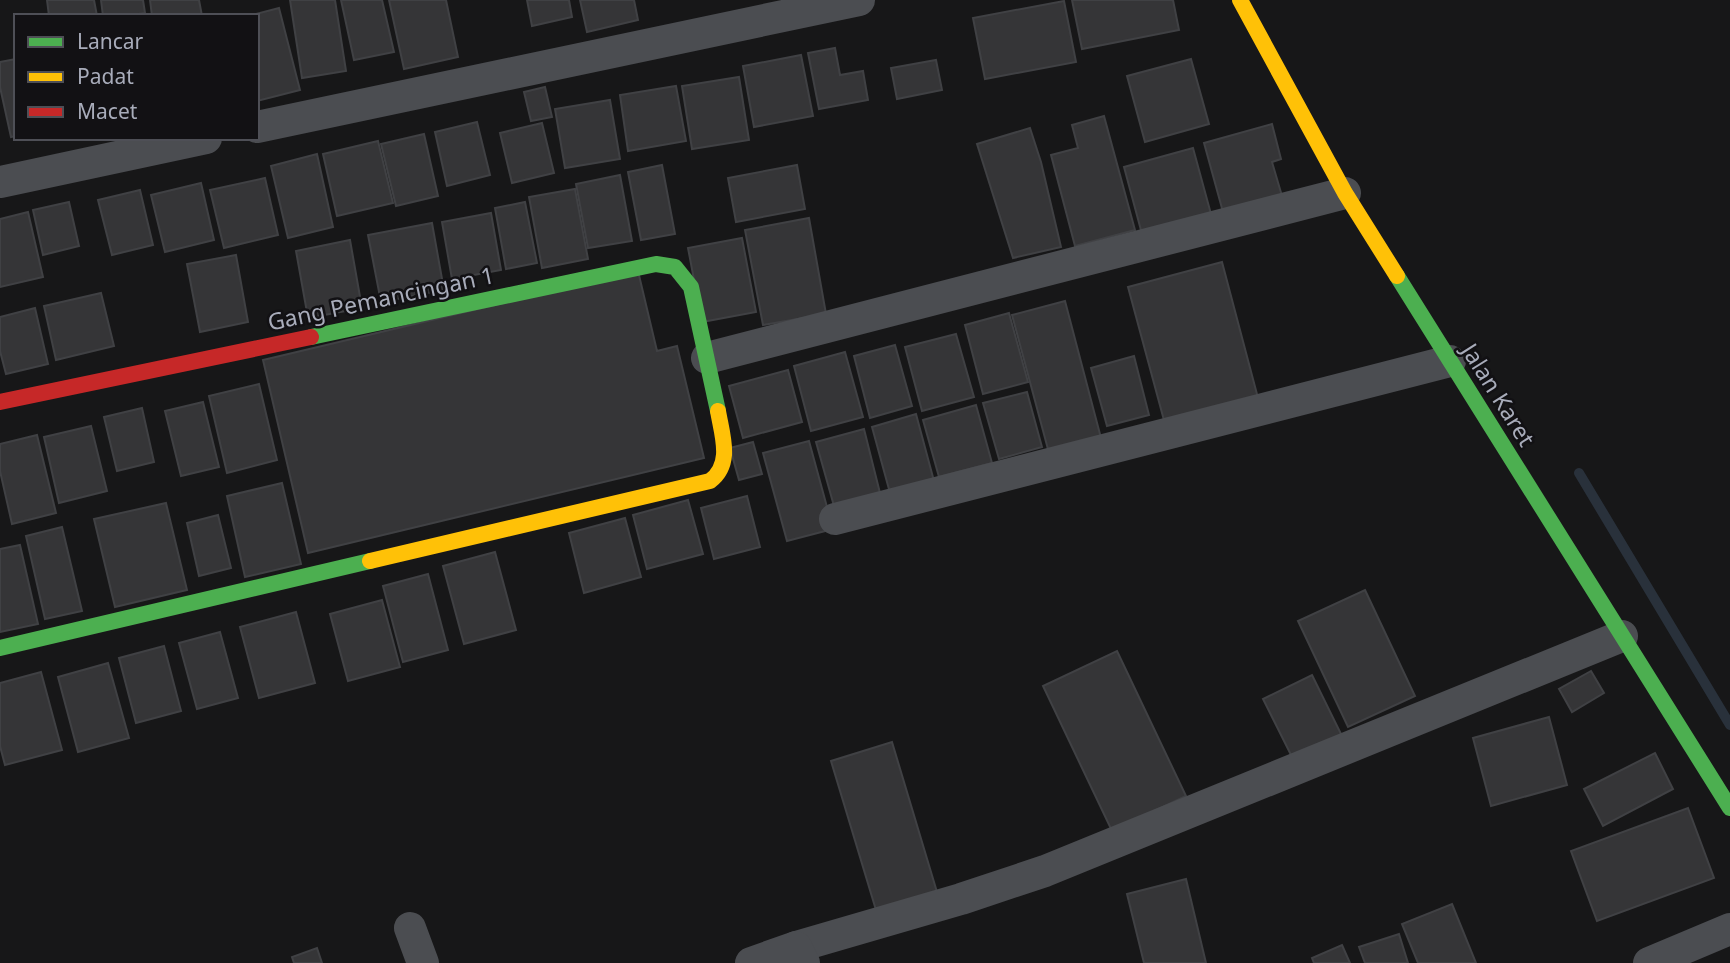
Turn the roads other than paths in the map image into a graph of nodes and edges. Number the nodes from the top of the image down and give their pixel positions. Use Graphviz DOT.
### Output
graph roads {
  1 [pos="859,0"];
  2 [pos="1240,0"];
  3 [pos="259,127"];
  4 [pos="197,140"];
  5 [pos="0,182"];
  6 [pos="1345,193"];
  7 [pos="707,358"];
  8 [pos="1450,360"];
  9 [pos="0,402"];
  10 [pos="835,519"];
  11 [pos="1622,636"];
  12 [pos="0,648"];
  13 [pos="1730,808"];
  14 [pos="410,928"];
  15 [pos="1730,929"];
  16 [pos="800,955"];
  17 [pos="424,963"];
  18 [pos="751,963"];
  19 [pos="1649,963"];
  1 -- 3 [label="street"];
  2 -- 6 [label="street, Jalan Karet"];
  4 -- 5 [label="street"];
  6 -- 7 [label="street"];
  6 -- 8 [label="street, Jalan Karet"];
  7 -- 9 [label="street, Gang Pemancingan 1"];
  7 -- 12 [label="street, Gang Pemancingan 1"];
  8 -- 10 [label="street"];
  8 -- 11 [label="street, Jalan Karet"];
  11 -- 13 [label="street, Jalan Karet"];
  11 -- 16 [label="street"];
  14 -- 17 [label="street"];
  15 -- 19 [label="street"];
  16 -- 18 [label="street"];
}
